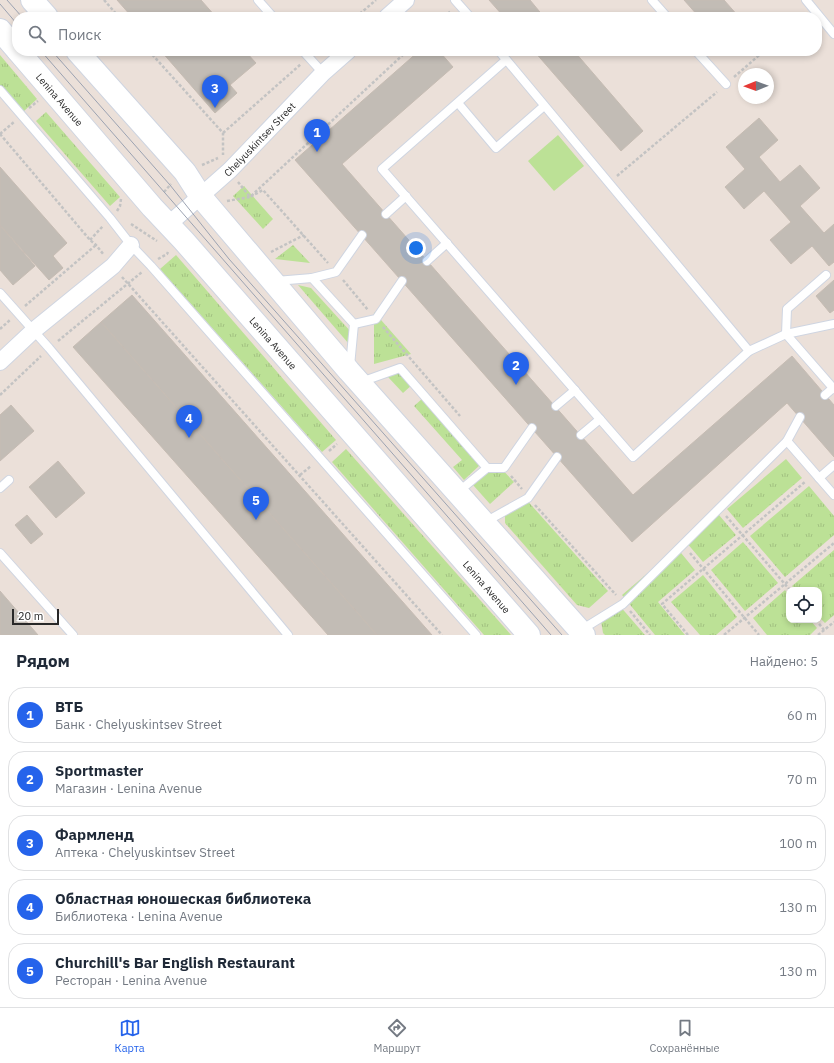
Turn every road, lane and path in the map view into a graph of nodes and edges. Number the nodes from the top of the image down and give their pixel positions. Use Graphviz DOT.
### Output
graph roads {
  1 [pos="32,0"];
  2 [pos="104,0"];
  3 [pos="258,0"];
  4 [pos="376,0"];
  5 [pos="455,0"];
  6 [pos="652,0"];
  7 [pos="806,0"];
  8 [pos="400,2"];
  9 [pos="43,12"];
  10 [pos="115,12"];
  11 [pos="269,12"];
  12 [pos="362,12"];
  13 [pos="391,12"];
  14 [pos="466,12"];
  15 [pos="663,12"];
  16 [pos="816,12"];
  17 [pos="822,19"];
  18 [pos="0,30"];
  19 [pos="834,34"];
  20 [pos="12,44"];
  21 [pos="22,56"];
  22 [pos="81,56"];
  23 [pos="153,56"];
  24 [pos="342,56"];
  25 [pos="402,56"];
  26 [pos="503,56"];
  27 [pos="701,56"];
  28 [pos="758,56"];
  29 [pos="308,58"];
  30 [pos="506,60"];
  31 [pos="322,73"];
  32 [pos="726,84"];
  33 [pos="0,90"];
  34 [pos="458,103"];
  35 [pos="544,106"];
  36 [pos="0,134"];
  37 [pos="609,183"];
  38 [pos="406,196"];
  39 [pos="201,197"];
  40 [pos="386,214"];
  41 [pos="219,218"];
  42 [pos="127,222"];
  43 [pos="163,233"];
  44 [pos="362,235"];
  45 [pos="304,236"];
  46 [pos="90,240"];
  47 [pos="184,241"];
  48 [pos="447,243"];
  49 [pos="96,245"];
  50 [pos="131,246"];
  51 [pos="268,254"];
  52 [pos="156,260"];
  53 [pos="426,261"];
  54 [pos="826,275"];
  55 [pos="312,278"];
  56 [pos="273,281"];
  57 [pos="402,282"];
  58 [pos="0,293"];
  59 [pos="18,313"];
  60 [pos="354,324"];
  61 [pos="834,324"];
  62 [pos="0,330"];
  63 [pos="33,331"];
  64 [pos="786,334"];
  65 [pos="49,348"];
  66 [pos="749,350"];
  67 [pos="0,362"];
  68 [pos="354,377"];
  69 [pos="834,389"];
  70 [pos="575,390"];
  71 [pos="0,395"];
  72 [pos="825,395"];
  73 [pos="556,406"];
  74 [pos="800,418"];
  75 [pos="600,419"];
  76 [pos="532,428"];
  77 [pos="581,436"];
  78 [pos="787,441"];
  79 [pos="557,457"];
  80 [pos="834,465"];
  81 [pos="487,468"];
  82 [pos="817,476"];
  83 [pos="9,480"];
  84 [pos="0,488"];
  85 [pos="457,493"];
  86 [pos="834,495"];
  87 [pos="719,508"];
  88 [pos="484,523"];
  89 [pos="743,536"];
  90 [pos="834,543"];
  91 [pos="682,545"];
  92 [pos="0,553"];
  93 [pos="703,569"];
  94 [pos="785,584"];
  95 [pos="788,587"];
  96 [pos="745,618"];
  97 [pos="834,622"];
  98 [pos="818,623"];
  99 [pos="824,630"];
  100 [pos="582,633"];
  101 [pos="73,635"];
  102 [pos="288,635"];
  103 [pos="442,635"];
  104 [pos="476,635"];
  105 [pos="529,635"];
  106 [pos="688,635"];
  107 [pos="724,635"];
  108 [pos="759,635"];
  109 [pos="818,635"];
  1 -- 9 [label="main road"];
  2 -- 10 [label="path"];
  3 -- 11 [label="lane"];
  4 -- 12 [label="path"];
  5 -- 14 [label="lane"];
  6 -- 15 [label="lane"];
  7 -- 16 [label="lane"];
  8 -- 13 [label="street"];
  17 -- 19 [label="lane"];
  18 -- 20 [label="main road, Lenina Avenue"];
  21 -- 43 [label="main road, Lenina Avenue"];
  22 -- 39 [label="main road"];
  23 -- 29 [label="path"];
  24 -- 31 [label="street, Chelyuskintsev Street"];
  25 -- 41 [label="path"];
  26 -- 30 [label="lane"];
  27 -- 32 [label="lane"];
  28 -- 32 [label="path"];
  29 -- 31 [label="lane"];
  30 -- 34 [label="lane"];
  30 -- 35 [label="lane"];
  31 -- 39 [label="street, Chelyuskintsev Street"];
  32 -- 37 [label="path"];
  33 -- 50 [label="lane"];
  34 -- 35 [label="lane"];
  34 -- 38 [label="lane"];
  35 -- 37 [label="lane"];
  36 -- 46 [label="path"];
  37 -- 66 [label="lane"];
  38 -- 40 [label="lane"];
  38 -- 48 [label="lane"];
  39 -- 41 [label="main road"];
  39 -- 43 [label="street, Chelyuskintsev Street"];
  41 -- 56 [label="main road"];
  42 -- 43 [label="path"];
  43 -- 47 [label="main road, Lenina Avenue"];
  44 -- 55 [label="lane"];
  45 -- 51 [label="path"];
  47 -- 52 [label="path"];
  47 -- 105 [label="main road, Lenina Avenue"];
  48 -- 53 [label="lane"];
  48 -- 70 [label="lane"];
  49 -- 59 [label="path"];
  50 -- 63 [label="street"];
  50 -- 104 [label="lane"];
  54 -- 64 [label="lane"];
  55 -- 56 [label="lane"];
  55 -- 60 [label="lane"];
  56 -- 68 [label="main road"];
  57 -- 60 [label="lane"];
  58 -- 59 [label="lane"];
  59 -- 62 [label="path"];
  59 -- 63 [label="lane"];
  60 -- 68 [label="lane"];
  61 -- 64 [label="lane"];
  63 -- 65 [label="lane"];
  63 -- 67 [label="street"];
  64 -- 66 [label="lane"];
  64 -- 69 [label="lane"];
  65 -- 71 [label="path"];
  65 -- 102 [label="lane"];
  65 -- 103 [label="path"];
  66 -- 75 [label="lane"];
  68 -- 81 [label="lane"];
  68 -- 85 [label="main road"];
  69 -- 72 [label="lane"];
  70 -- 73 [label="lane"];
  70 -- 75 [label="lane"];
  74 -- 78 [label="lane"];
  75 -- 77 [label="lane"];
  76 -- 81 [label="lane"];
  78 -- 82 [label="lane"];
  78 -- 87 [label="lane"];
  79 -- 88 [label="lane"];
  80 -- 82 [label="lane"];
  81 -- 85 [label="lane"];
  82 -- 86 [label="lane"];
  82 -- 89 [label="path"];
  83 -- 84 [label="lane"];
  85 -- 88 [label="main road"];
  87 -- 89 [label="path"];
  87 -- 91 [label="lane"];
  88 -- 100 [label="main road"];
  89 -- 93 [label="path"];
  89 -- 94 [label="path"];
  90 -- 94 [label="path"];
  91 -- 93 [label="path"];
  91 -- 100 [label="lane"];
  92 -- 101 [label="lane"];
  93 -- 96 [label="path"];
  93 -- 106 [label="path"];
  94 -- 95 [label="path"];
  94 -- 96 [label="path"];
  96 -- 107 [label="path"];
  96 -- 108 [label="path"];
  97 -- 99 [label="path"];
  98 -- 99 [label="path"];
  99 -- 109 [label="path"];
}
